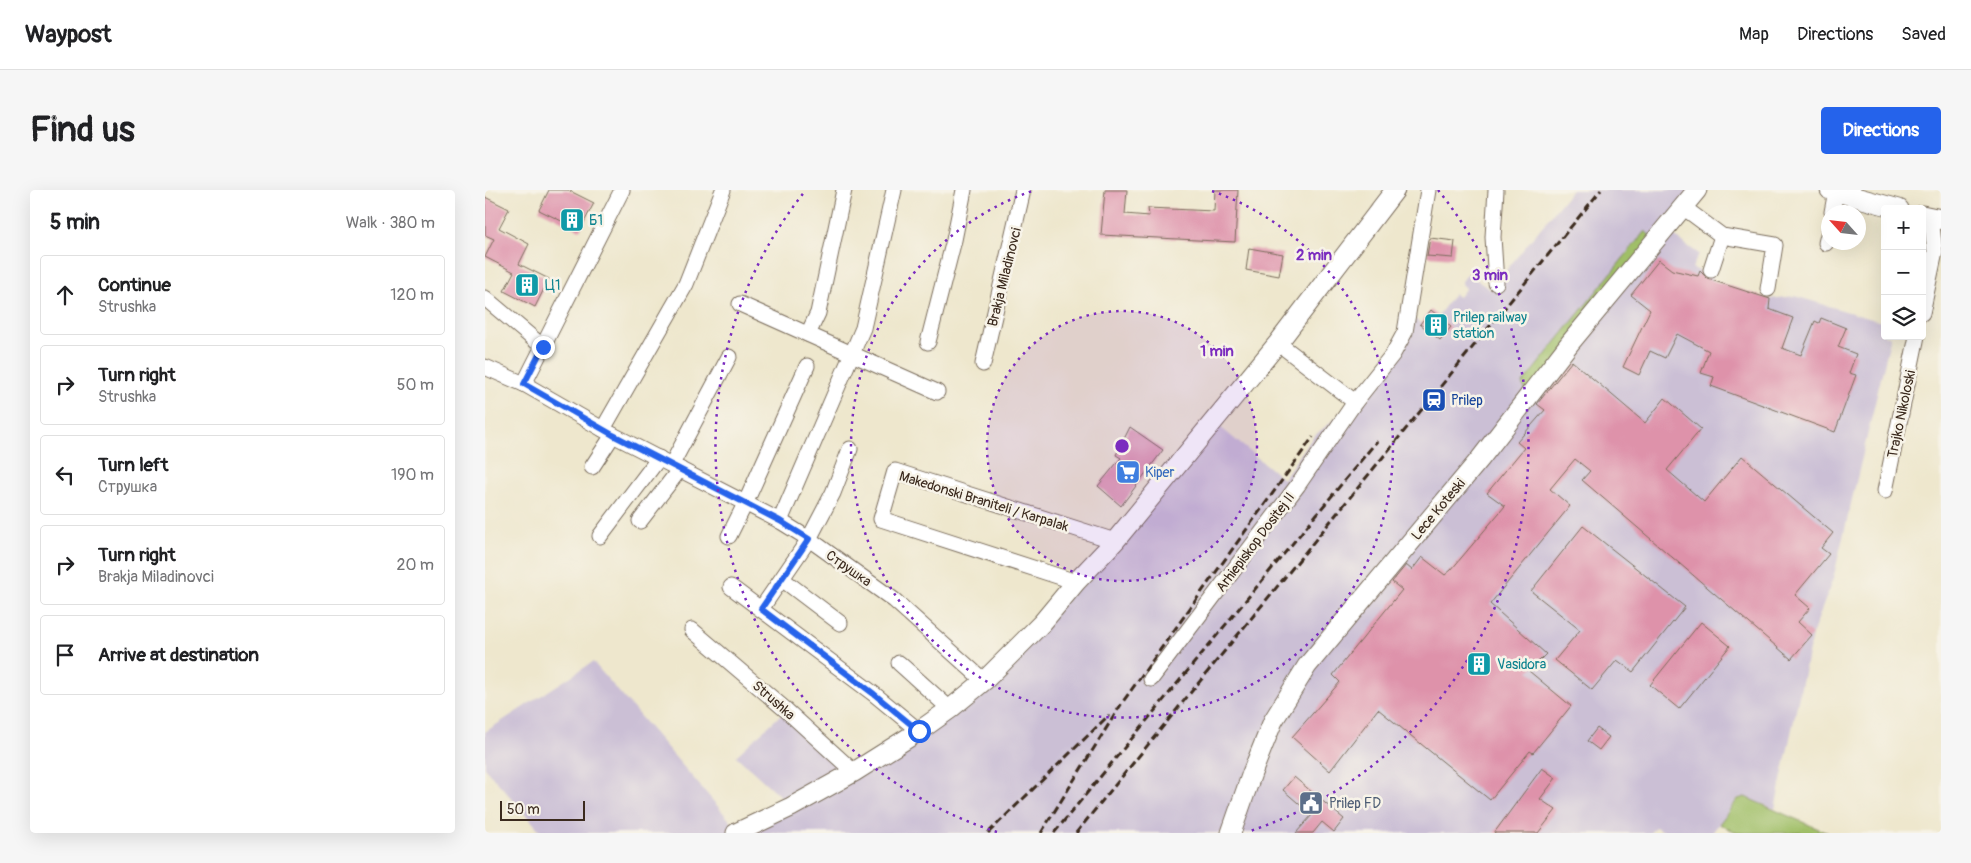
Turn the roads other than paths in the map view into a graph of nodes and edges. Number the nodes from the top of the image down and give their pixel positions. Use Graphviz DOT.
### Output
graph roads {
  1 [pos="622,190"];
  2 [pos="723,190"];
  3 [pos="844,190"];
  4 [pos="894,190"];
  5 [pos="964,190"];
  6 [pos="1023,190"];
  7 [pos="1395,190"];
  8 [pos="1428,190"];
  9 [pos="1496,190"];
  10 [pos="1697,190"];
  11 [pos="1833,191"];
  12 [pos="1832,205"];
  13 [pos="1884,205"];
  14 [pos="1683,207"];
  15 [pos="1932,217"];
  16 [pos="1722,236"];
  17 [pos="1711,270"];
  18 [pos="1496,282"];
  19 [pos="1768,289"];
  20 [pos="1926,295"];
  21 [pos="485,298"];
  22 [pos="740,304"];
  23 [pos="808,334"];
  24 [pos="1916,340"];
  25 [pos="928,342"];
  26 [pos="1278,343"];
  27 [pos="543,347"];
  28 [pos="851,354"];
  29 [pos="729,357"];
  30 [pos="983,364"];
  31 [pos="807,366"];
  32 [pos="486,368"];
  33 [pos="524,384"];
  34 [pos="937,392"];
  35 [pos="1355,402"];
  36 [pos="608,432"];
  37 [pos="850,449"];
  38 [pos="670,464"];
  39 [pos="592,467"];
  40 [pos="1885,491"];
  41 [pos="745,504"];
  42 [pos="640,520"];
  43 [pos="780,521"];
  44 [pos="600,536"];
  45 [pos="729,536"];
  46 [pos="809,539"];
  47 [pos="1115,541"];
  48 [pos="782,579"];
  49 [pos="1076,582"];
  50 [pos="731,587"];
  51 [pos="761,609"];
  52 [pos="840,623"];
  53 [pos="692,630"];
  54 [pos="899,664"];
  55 [pos="1151,680"];
  56 [pos="984,681"];
  57 [pos="950,709"];
  58 [pos="919,731"];
  59 [pos="854,772"];
  60 [pos="737,833"];
  61 [pos="1231,833"];
  1 -- 27 [label="street"];
  2 -- 36 [label="street"];
  3 -- 23 [label="street"];
  4 -- 28 [label="street"];
  5 -- 25 [label="street"];
  6 -- 30 [label="street, Brakja Miladinovci"];
  7 -- 26 [label="main road"];
  8 -- 35 [label="street, Arhiepiskop Dositej II"];
  9 -- 18 [label="street"];
  10 -- 14 [label="main road, Lece Koteski"];
  11 -- 12 [label="street"];
  11 -- 13 [label="main road"];
  14 -- 16 [label="street"];
  14 -- 61 [label="main road, Lece Koteski"];
  15 -- 20 [label="street"];
  16 -- 17 [label="street"];
  16 -- 19 [label="street"];
  21 -- 27 [label="street"];
  22 -- 23 [label="street"];
  23 -- 28 [label="street"];
  24 -- 40 [label="street, Trajko Nikoloski"];
  26 -- 35 [label="street"];
  26 -- 47 [label="main road"];
  27 -- 33 [label="street"];
  28 -- 34 [label="street"];
  28 -- 43 [label="street"];
  29 -- 38 [label="street"];
  31 -- 41 [label="street"];
  32 -- 33 [label="street, Струшка"];
  33 -- 36 [label="street, Струшка"];
  35 -- 55 [label="street, Arhiepiskop Dositej II"];
  36 -- 38 [label="street, Струшка"];
  36 -- 39 [label="street"];
  37 -- 46 [label="street"];
  38 -- 41 [label="street, Струшка"];
  38 -- 42 [label="street"];
  38 -- 44 [label="street"];
  41 -- 43 [label="street, Струшка"];
  41 -- 45 [label="street"];
  43 -- 46 [label="street, Струшка"];
  46 -- 48 [label="street"];
  46 -- 56 [label="street, Струшка"];
  47 -- 49 [label="main road"];
  47 -- 49 [label="street, Makedonski Braniteli / Karpalak"];
  48 -- 51 [label="street"];
  48 -- 52 [label="street"];
  49 -- 56 [label="main road"];
  50 -- 51 [label="street"];
  51 -- 58 [label="street"];
  53 -- 59 [label="street, Strushka"];
  54 -- 57 [label="street"];
  56 -- 57 [label="main road"];
  57 -- 58 [label="main road"];
  58 -- 59 [label="main road"];
  59 -- 60 [label="main road"];
}
